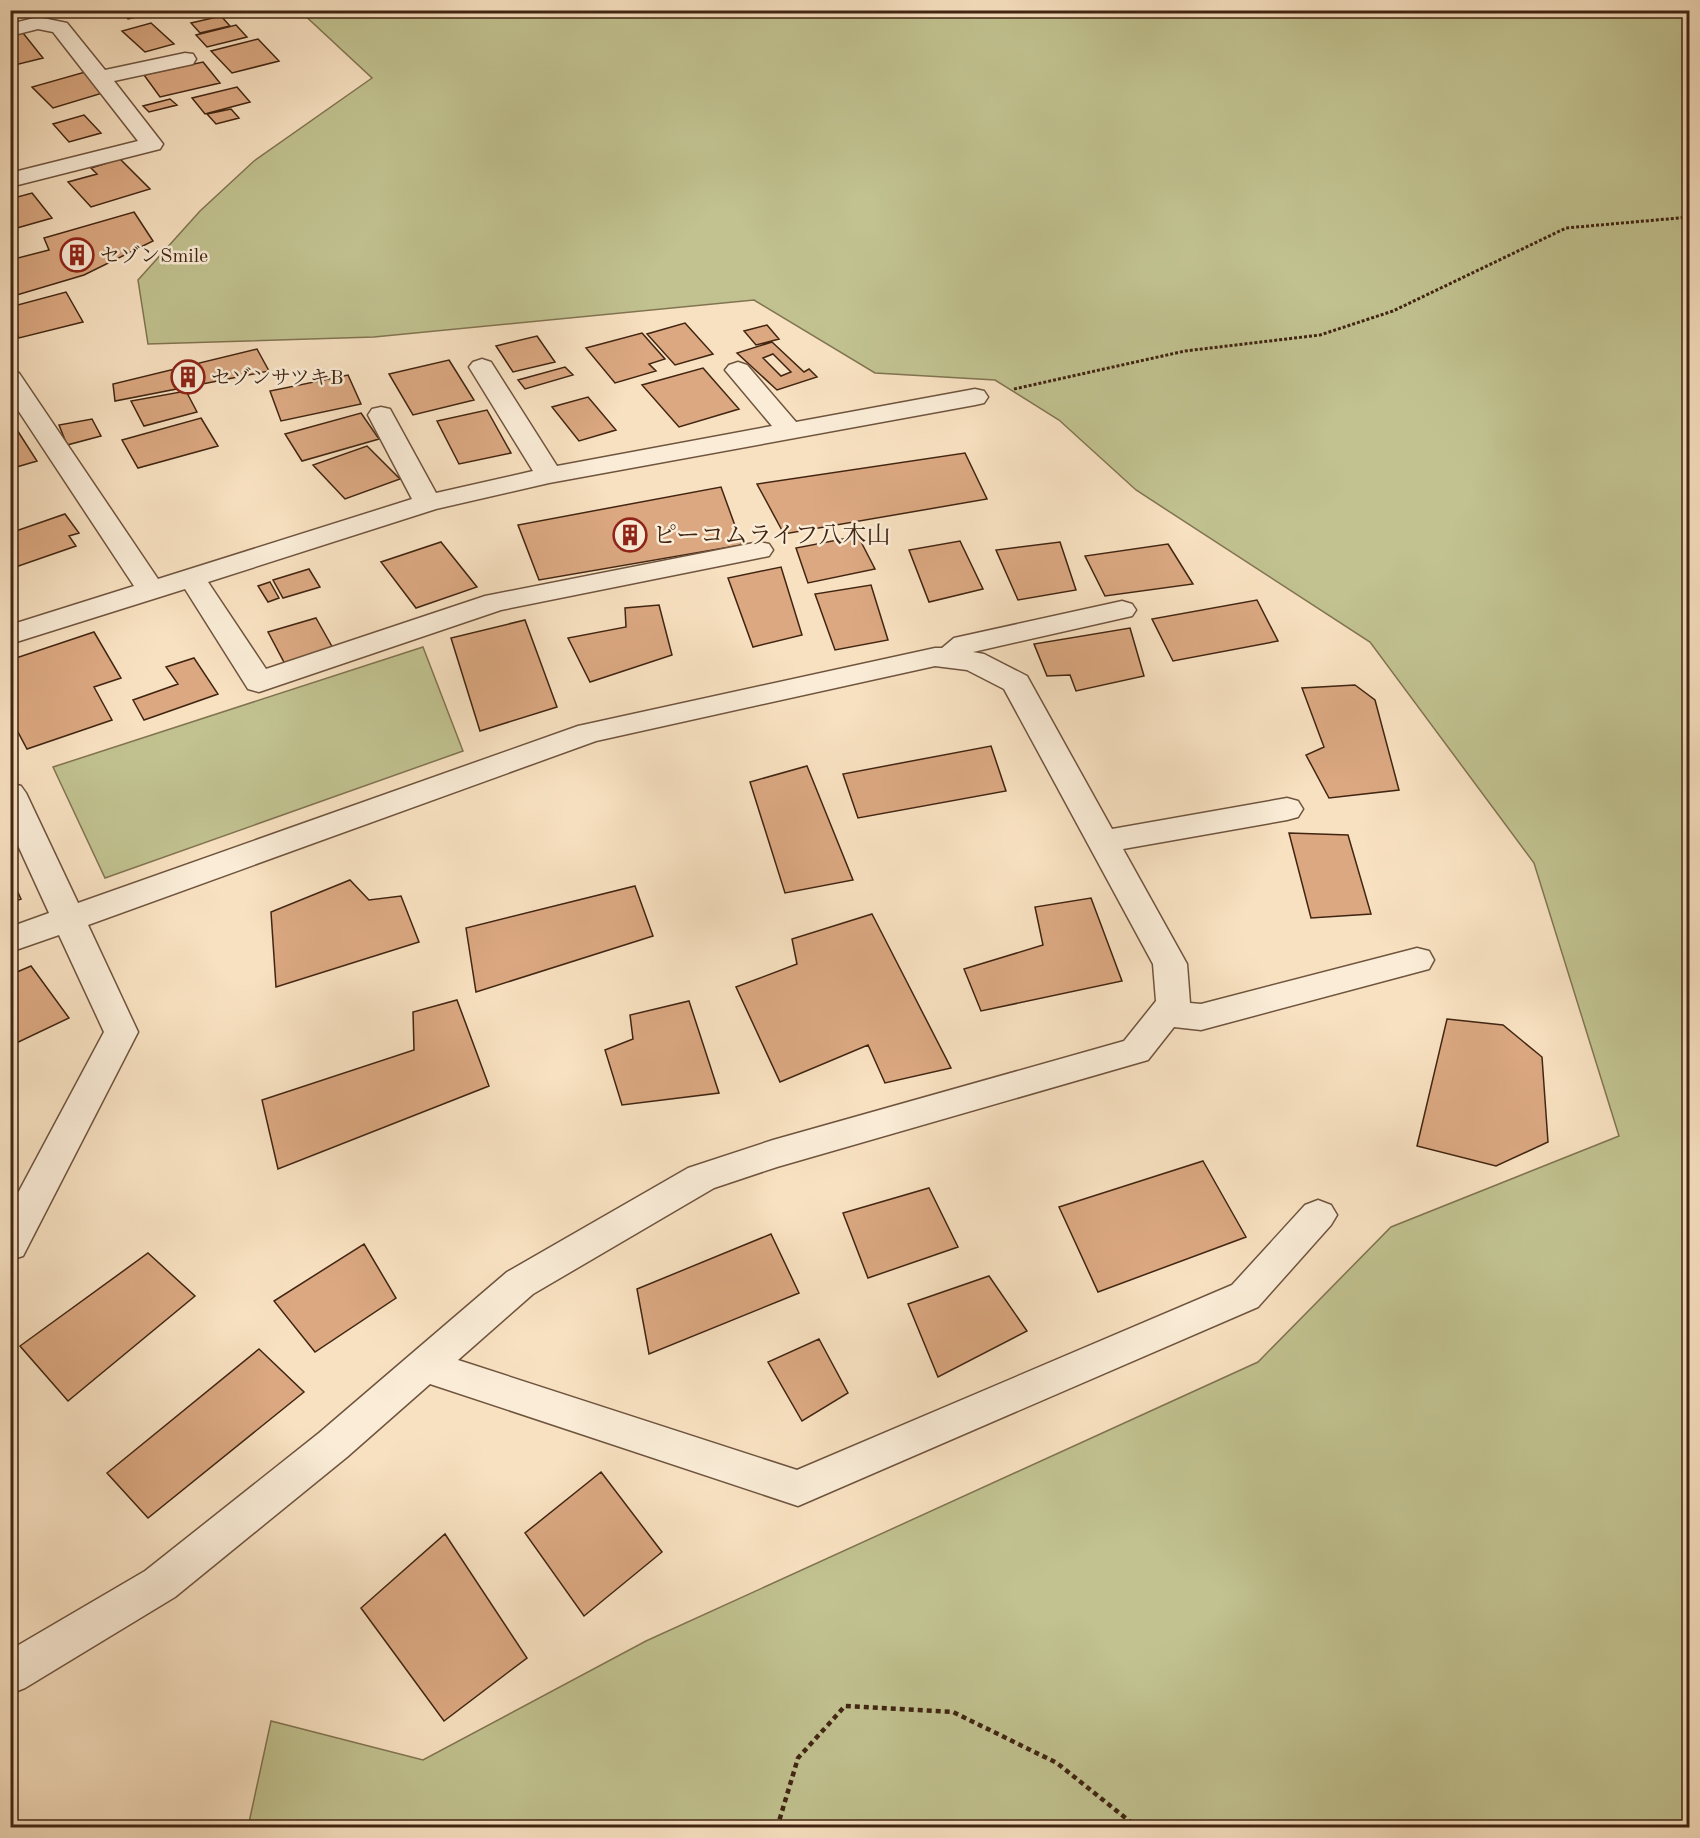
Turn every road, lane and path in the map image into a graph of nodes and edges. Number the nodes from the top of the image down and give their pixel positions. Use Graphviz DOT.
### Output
graph roads {
  1 [pos="1617,10"];
  2 [pos="1653,10"];
  3 [pos="10,30"];
  4 [pos="185,59"];
  5 [pos="100,78"];
  6 [pos="10,180"];
  7 [pos="1689,217"];
  8 [pos="482,367"];
  9 [pos="738,370"];
  10 [pos="11,380"];
  11 [pos="975,397"];
  12 [pos="381,415"];
  13 [pos="789,430"];
  14 [pos="549,475"];
  15 [pos="428,503"];
  16 [pos="759,550"];
  17 [pos="191,577"];
  18 [pos="152,590"];
  19 [pos="1122,610"];
  20 [pos="10,635"];
  21 [pos="949,658"];
  22 [pos="10,793"];
  23 [pos="1287,809"];
  24 [pos="1103,842"];
  25 [pos="70,918"];
  26 [pos="10,940"];
  27 [pos="1417,960"];
  28 [pos="1165,1013"];
  29 [pos="1318,1215"];
  30 [pos="10,1245"];
  31 [pos="425,1366"];
  32 [pos="10,1674"];
  33 [pos="777,1827"];
  34 [pos="1138,1827"];
  1 -- 2 [label="path"];
  3 -- 5 [label="street"];
  4 -- 5 [label="street"];
  5 -- 6 [label="street"];
  7 -- 11 [label="path"];
  8 -- 14 [label="street"];
  9 -- 13 [label="street"];
  10 -- 18 [label="street"];
  11 -- 13 [label="street"];
  12 -- 15 [label="street"];
  13 -- 14 [label="street"];
  14 -- 15 [label="street"];
  15 -- 17 [label="street"];
  16 -- 17 [label="street"];
  17 -- 18 [label="street"];
  18 -- 20 [label="street"];
  19 -- 21 [label="street"];
  21 -- 24 [label="street"];
  21 -- 25 [label="street"];
  22 -- 25 [label="street"];
  23 -- 24 [label="street"];
  24 -- 28 [label="street"];
  25 -- 26 [label="street"];
  25 -- 30 [label="street"];
  27 -- 28 [label="street"];
  28 -- 31 [label="street"];
  29 -- 31 [label="street"];
  31 -- 32 [label="street"];
  33 -- 34 [label="path"];
}
